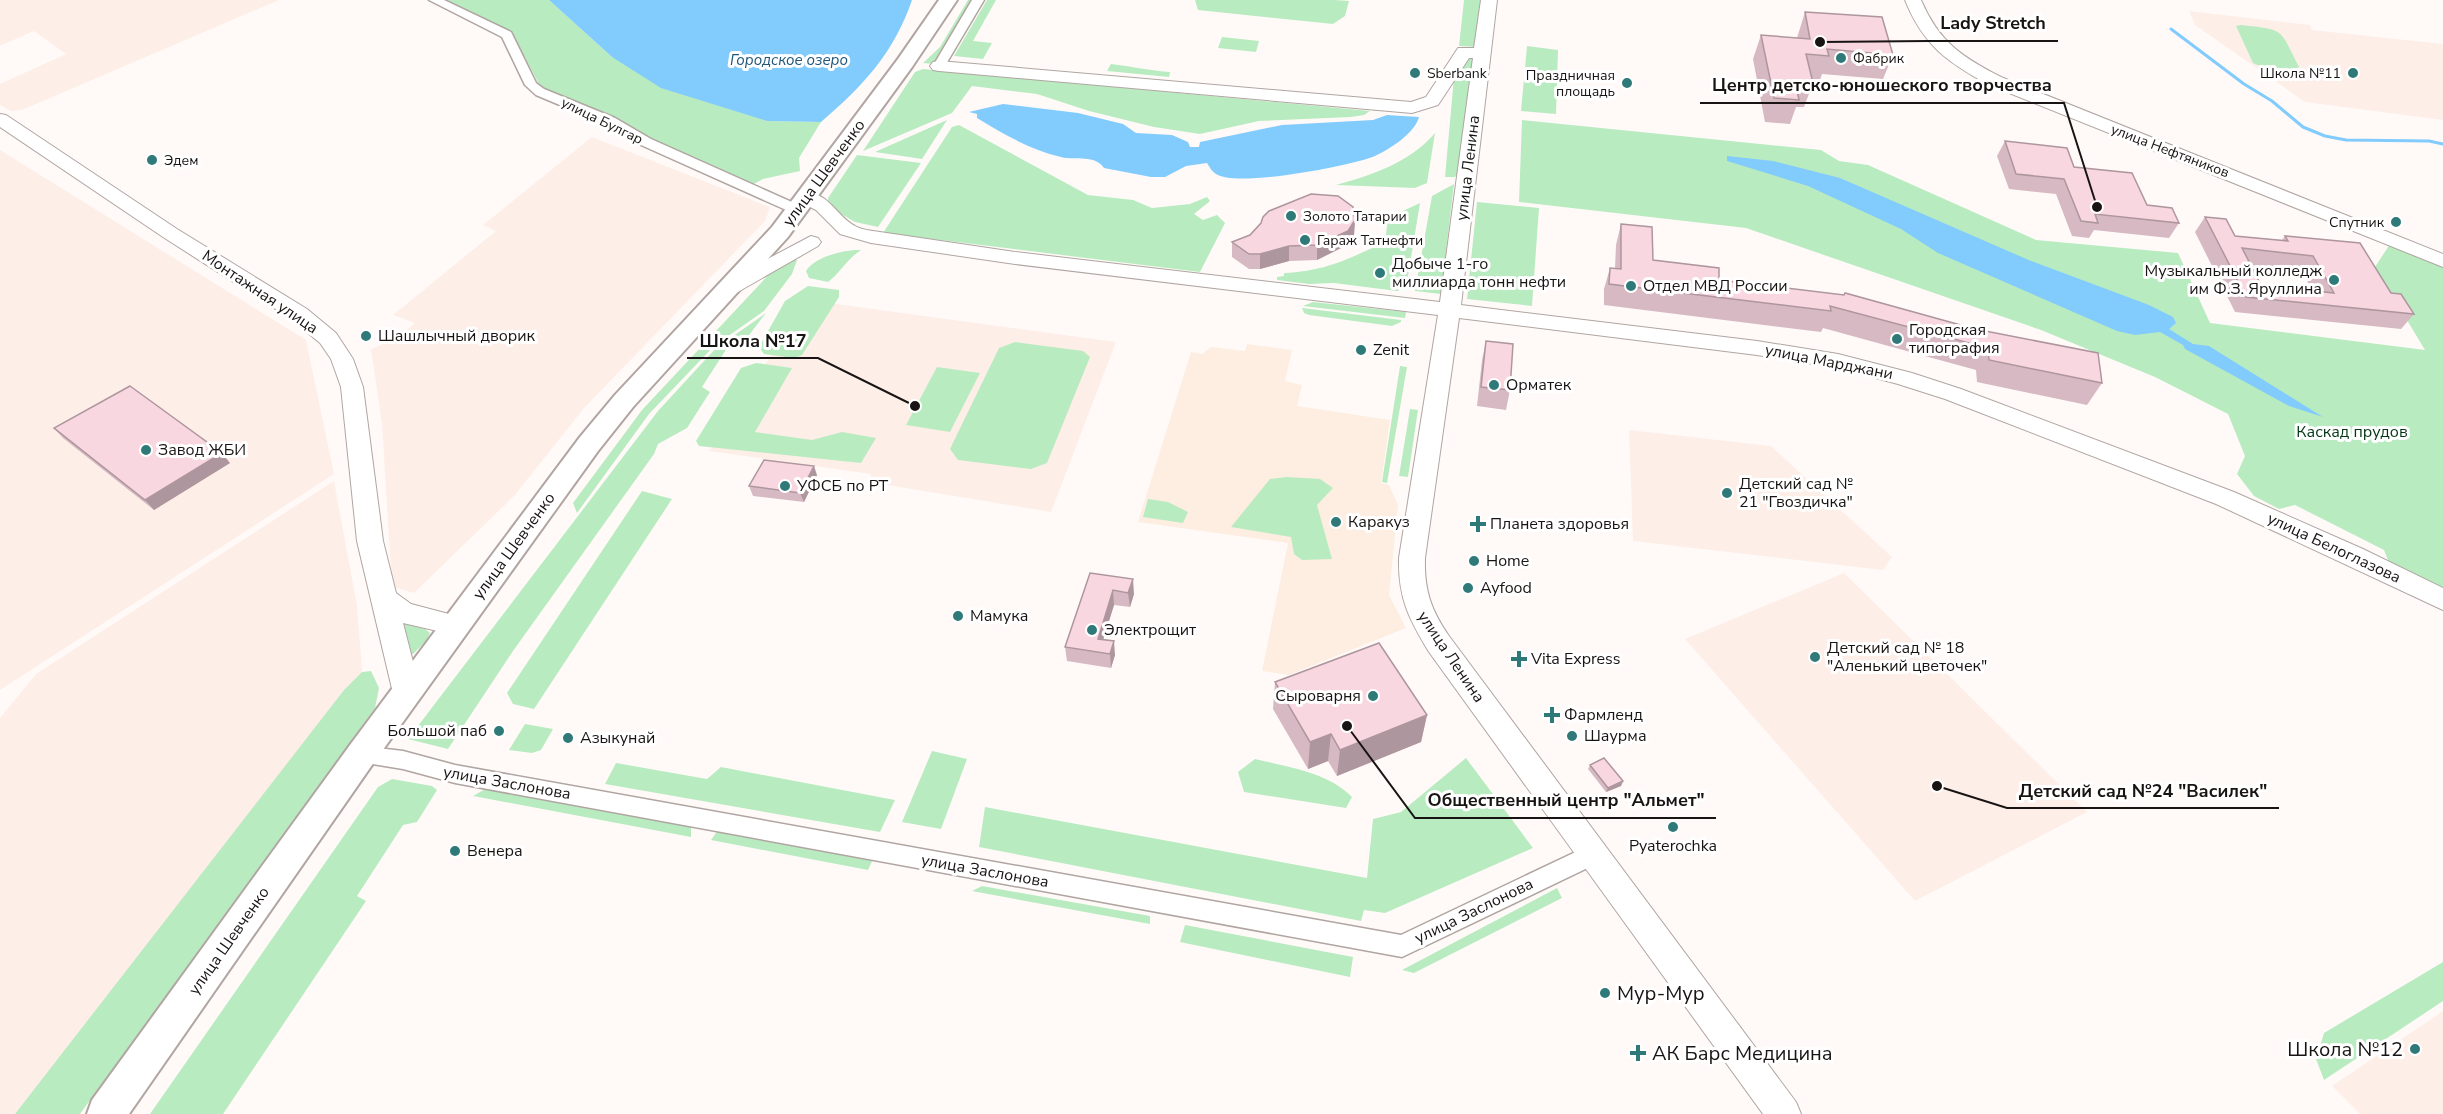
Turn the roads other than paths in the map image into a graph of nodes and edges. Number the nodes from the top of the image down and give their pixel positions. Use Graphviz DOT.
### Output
graph roads {
  1 [pos="435,0"];
  2 [pos="948,0"];
  3 [pos="978,0"];
  4 [pos="1489,0"];
  5 [pos="1916,6"];
  6 [pos="1483,54"];
  7 [pos="939,66"];
  8 [pos="0,119"];
  9 [pos="802,204"];
  10 [pos="847,230"];
  11 [pos="780,232"];
  12 [pos="871,237"];
  13 [pos="811,242"];
  14 [pos="2443,261"];
  15 [pos="729,288"];
  16 [pos="1449,311"];
  17 [pos="2225,498"];
  18 [pos="382,597"];
  19 [pos="2443,600"];
  20 [pos="455,625"];
  21 [pos="406,693"];
  22 [pos="361,755"];
  23 [pos="1592,855"];
  24 [pos="106,1114"];
  25 [pos="1784,1114"];
  1 -- 9 [label="street, улица Булгар"];
  2 -- 9 [label="main road, улица Шевченко"];
  3 -- 7 [label="street"];
  4 -- 6 [label="street, улица Ленина"];
  5 -- 14 [label="street, улица Нефтяников"];
  6 -- 7 [label="street"];
  6 -- 16 [label="street, улица Ленина"];
  8 -- 18 [label="street, Монтажная улица"];
  9 -- 10 [label="street"];
  9 -- 11 [label="main road, улица Шевченко"];
  10 -- 11 [label="street"];
  10 -- 12 [label="street"];
  11 -- 13 [label="street"];
  11 -- 15 [label="main road, улица Шевченко"];
  12 -- 13 [label="street"];
  12 -- 16 [label="street, улица Марджани"];
  13 -- 15 [label="street"];
  15 -- 20 [label="main road, улица Шевченко"];
  16 -- 17 [label="street, улица Марджани"];
  16 -- 23 [label="street, улица Ленина"];
  17 -- 19 [label="street, улица Белоглазова"];
  18 -- 20 [label="street"];
  18 -- 21 [label="street, Монтажная улица"];
  20 -- 21 [label="main road, улица Шевченко"];
  21 -- 22 [label="main road, улица Шевченко"];
  22 -- 23 [label="street, улица Заслонова"];
  22 -- 24 [label="main road, улица Шевченко"];
  23 -- 25 [label="street, улица Ленина"];
}
